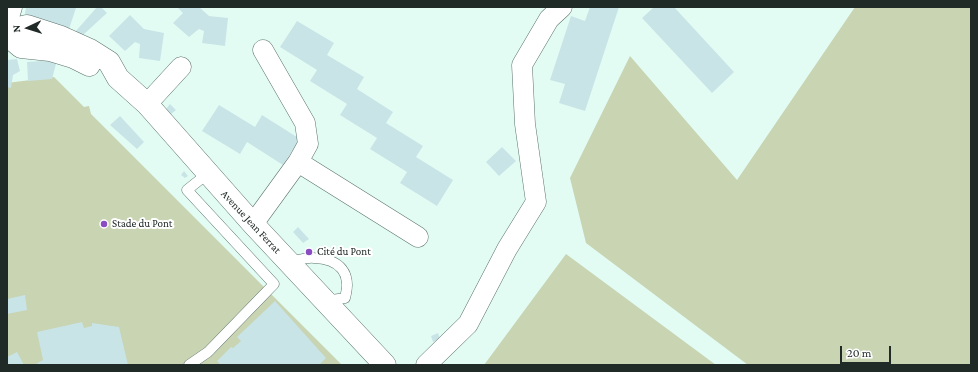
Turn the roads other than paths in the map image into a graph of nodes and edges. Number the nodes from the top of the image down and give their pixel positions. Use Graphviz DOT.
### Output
graph roads {
  1 [pos="11,7"];
  2 [pos="562,7"];
  3 [pos="7,20"];
  4 [pos="7,31"];
  5 [pos="7,35"];
  6 [pos="263,50"];
  7 [pos="181,68"];
  8 [pos="118,78"];
  9 [pos="147,104"];
  10 [pos="298,162"];
  11 [pos="207,174"];
  12 [pos="253,224"];
  13 [pos="418,236"];
  14 [pos="289,262"];
  15 [pos="326,301"];
  16 [pos="189,365"];
  17 [pos="385,365"];
  18 [pos="426,365"];
  1 -- 3 [label="main road"];
  2 -- 18 [label="street"];
  4 -- 8 [label="main road, Avenue Jean Ferrat"];
  5 -- 8 [label="main road, Avenue Jean Ferrat"];
  6 -- 10 [label="street"];
  7 -- 9 [label="street"];
  8 -- 9 [label="main road, Avenue Jean Ferrat"];
  9 -- 11 [label="main road, Avenue Jean Ferrat"];
  10 -- 12 [label="street"];
  10 -- 13 [label="street"];
  11 -- 12 [label="main road, Avenue Jean Ferrat"];
  11 -- 16 [label="lane"];
  12 -- 14 [label="main road, Avenue Jean Ferrat"];
  14 -- 15 [label="main road, Avenue Jean Ferrat"];
  14 -- 15 [label="lane"];
  15 -- 17 [label="main road, Avenue Jean Ferrat"];
}
